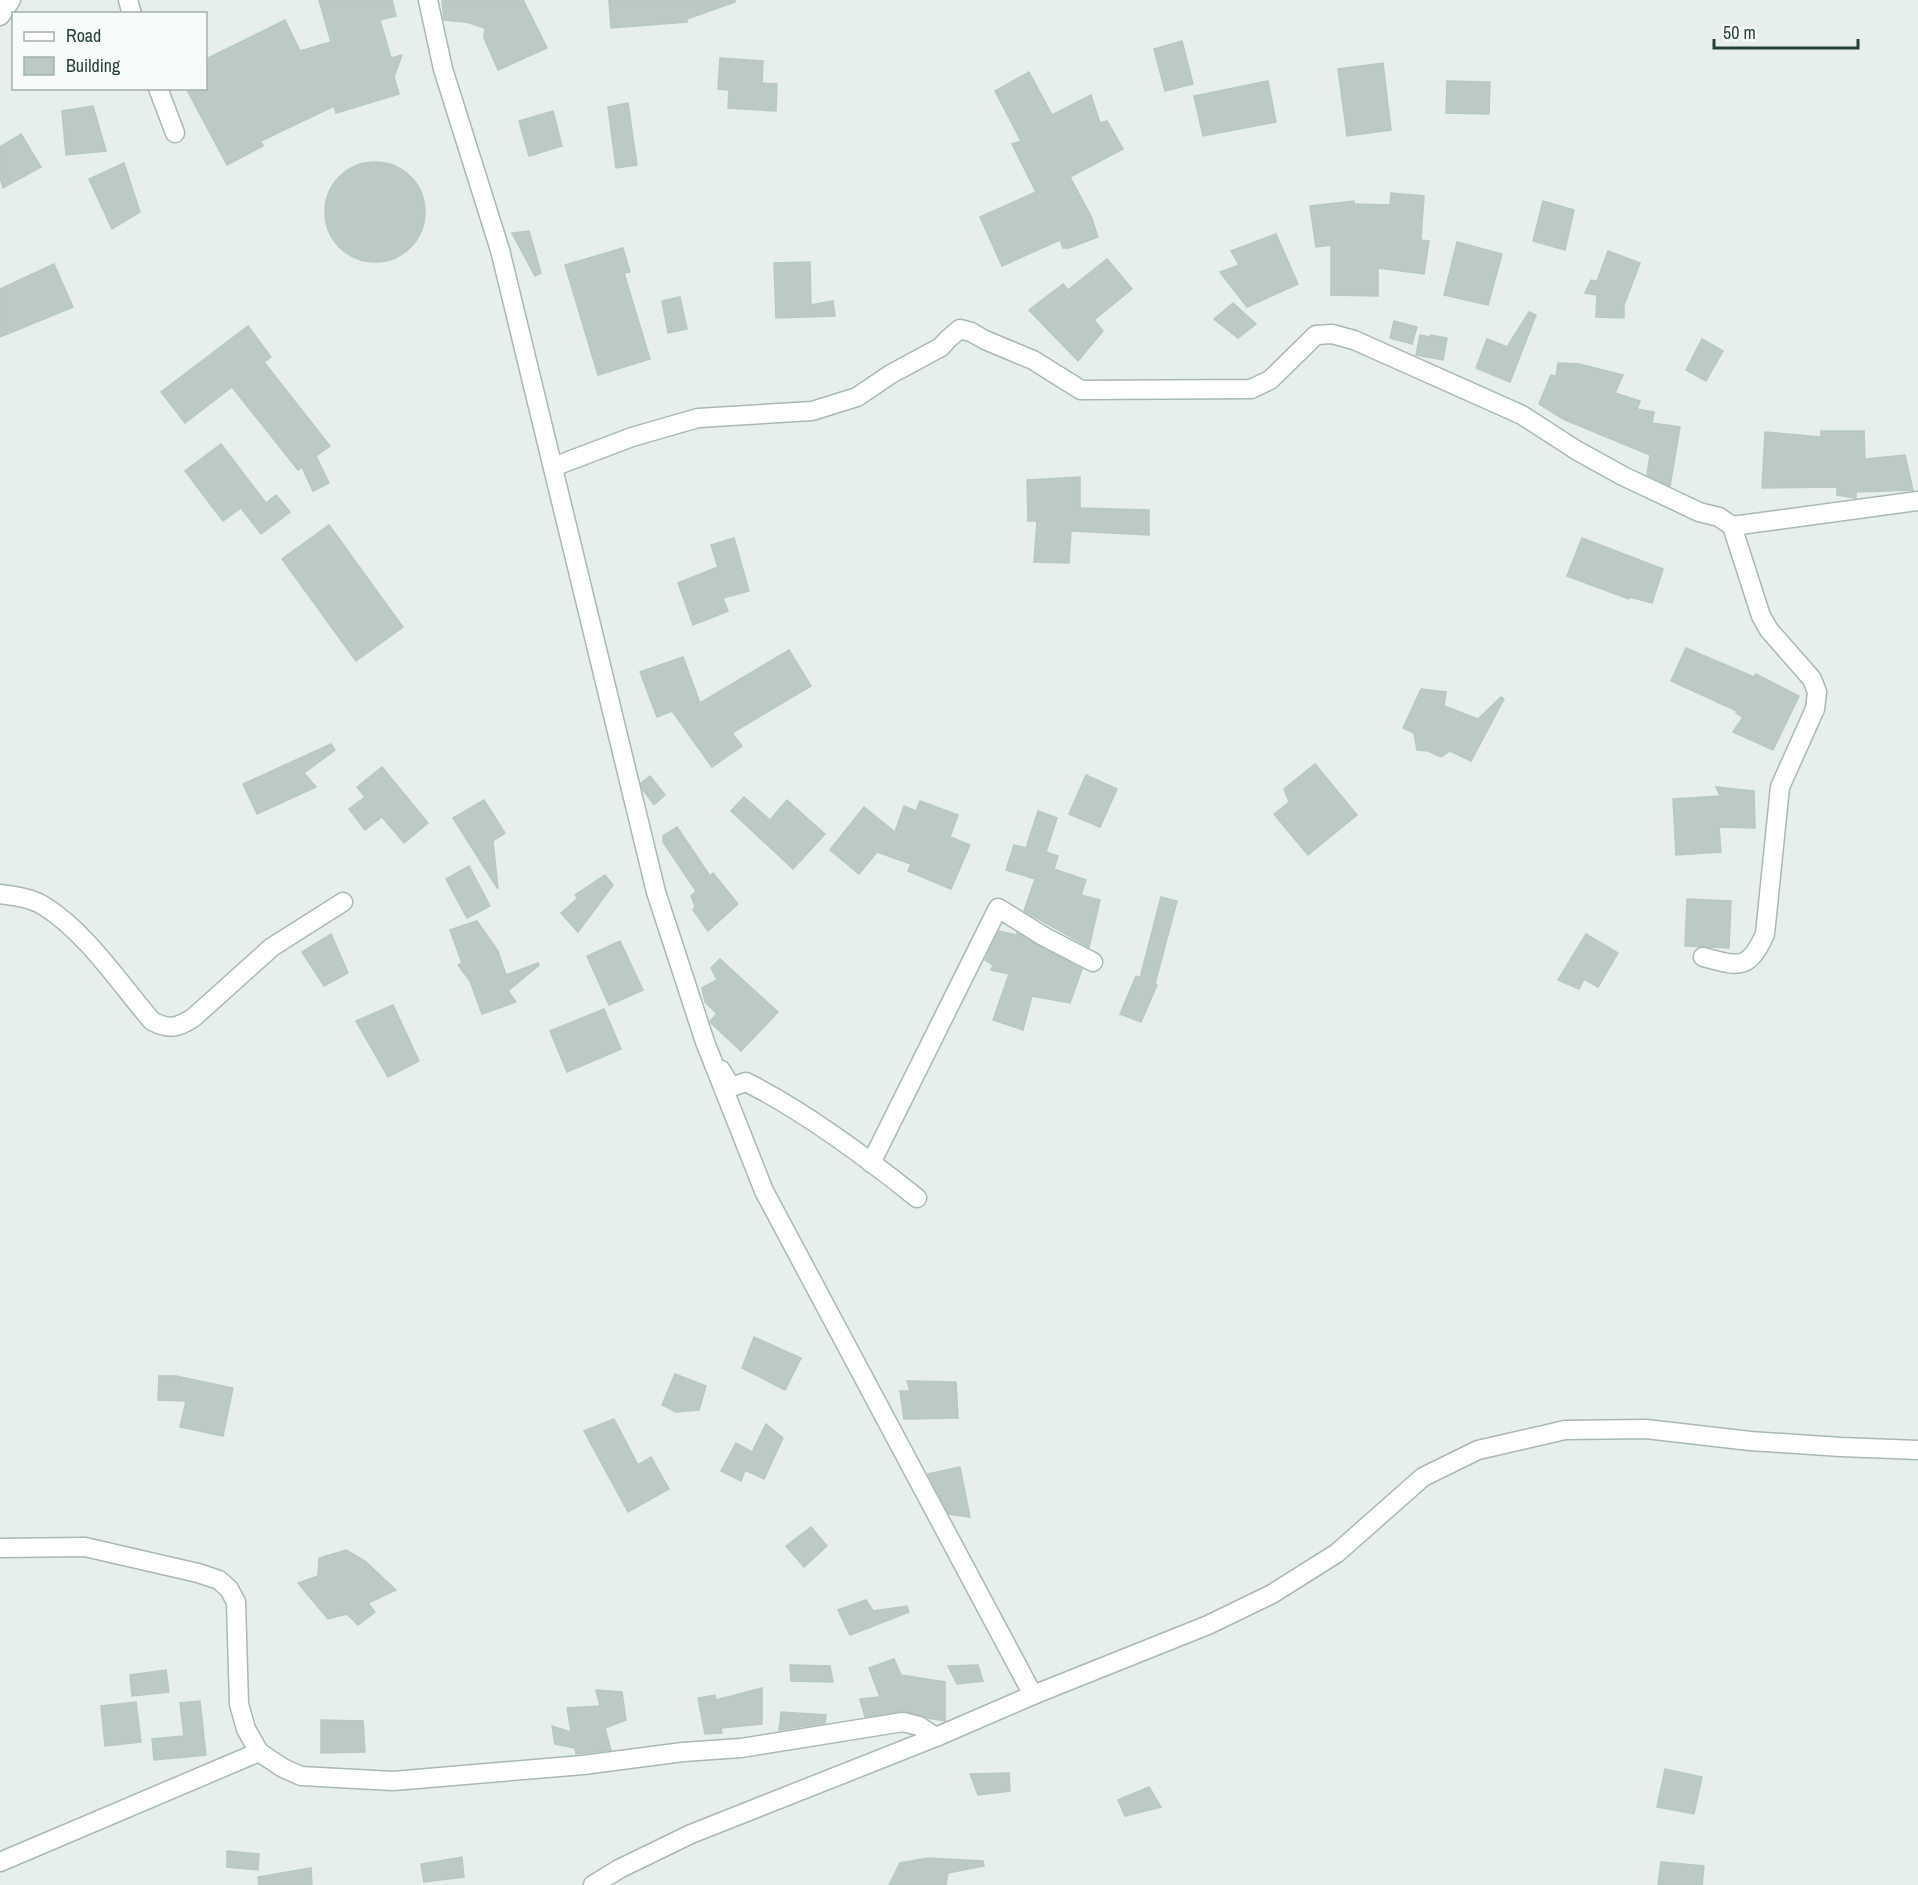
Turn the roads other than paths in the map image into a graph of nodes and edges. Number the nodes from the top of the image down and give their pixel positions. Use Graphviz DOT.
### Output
graph roads {
  1 [pos="11,0"];
  2 [pos="428,0"];
  3 [pos="0,16"];
  4 [pos="159,90"];
  5 [pos="175,133"];
  6 [pos="553,468"];
  7 [pos="1918,501"];
  8 [pos="1732,526"];
  9 [pos="0,894"];
  10 [pos="343,902"];
  11 [pos="1703,957"];
  12 [pos="1093,962"];
  13 [pos="705,1042"];
  14 [pos="871,1163"];
  15 [pos="917,1198"];
  16 [pos="1918,1450"];
  17 [pos="0,1548"];
  18 [pos="1034,1695"];
  19 [pos="936,1737"];
  20 [pos="259,1752"];
  21 [pos="0,1862"];
  22 [pos="593,1885"];
  1 -- 3 [label="street"];
  2 -- 6 [label="street"];
  4 -- 5 [label="street"];
  6 -- 8 [label="street"];
  6 -- 13 [label="street"];
  7 -- 8 [label="street"];
  8 -- 11 [label="street"];
  9 -- 10 [label="street"];
  12 -- 14 [label="street"];
  13 -- 14 [label="street"];
  13 -- 18 [label="street"];
  14 -- 15 [label="street"];
  16 -- 18 [label="street"];
  17 -- 20 [label="street"];
  18 -- 19 [label="street"];
  19 -- 20 [label="street"];
  19 -- 22 [label="street"];
  20 -- 21 [label="street"];
}
